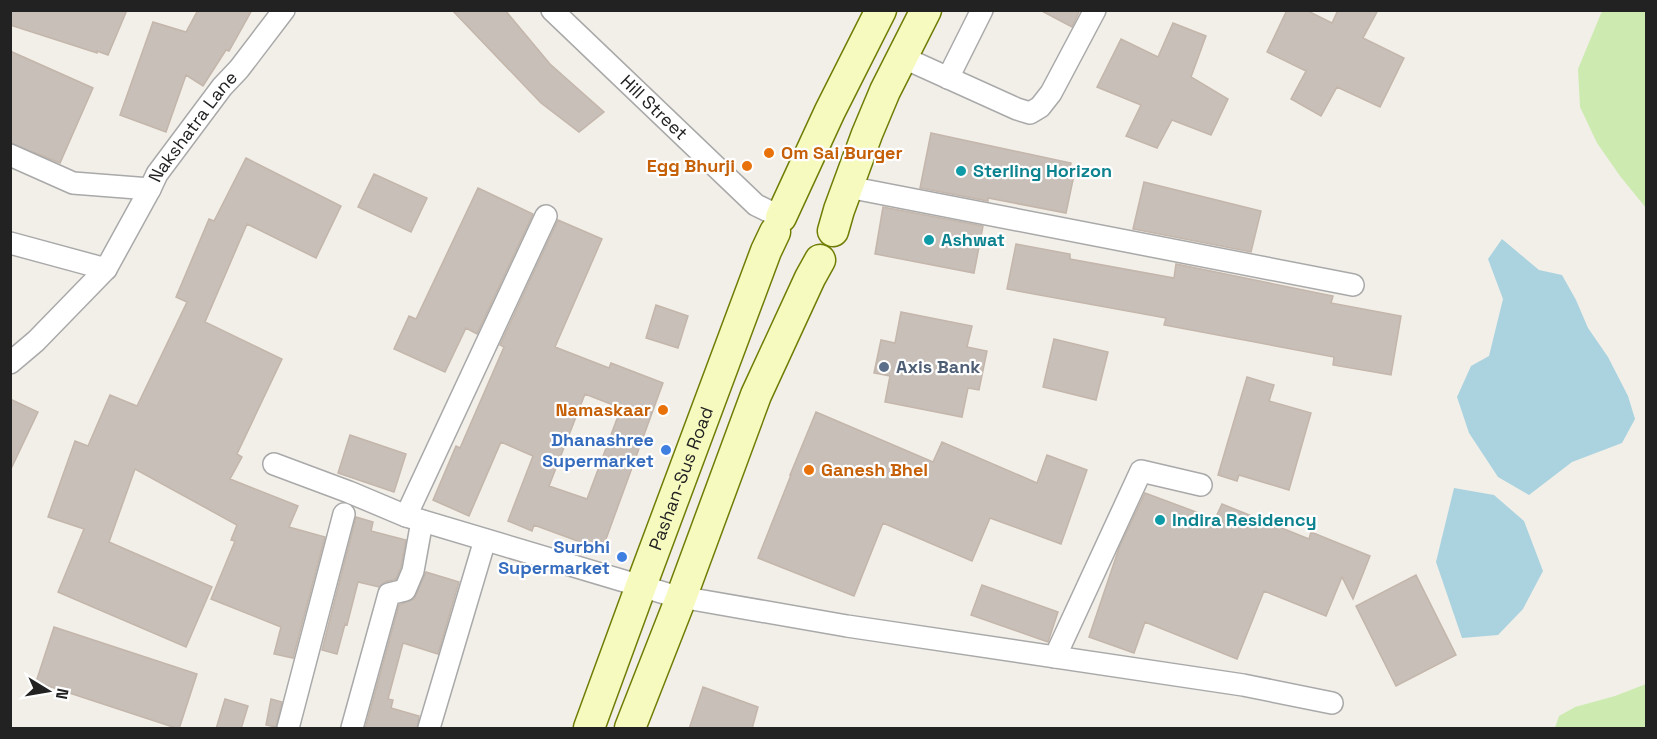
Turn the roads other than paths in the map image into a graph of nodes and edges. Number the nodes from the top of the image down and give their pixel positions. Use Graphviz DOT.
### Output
graph roads {
  1 [pos="284,10"];
  2 [pos="552,10"];
  3 [pos="880,10"];
  4 [pos="926,10"];
  5 [pos="982,10"];
  6 [pos="1095,10"];
  7 [pos="902,57"];
  8 [pos="948,78"];
  9 [pos="10,155"];
  10 [pos="848,187"];
  11 [pos="150,189"];
  12 [pos="546,216"];
  13 [pos="771,218"];
  14 [pos="833,231"];
  15 [pos="10,243"];
  16 [pos="820,260"];
  17 [pos="106,268"];
  18 [pos="1353,285"];
  19 [pos="10,363"];
  20 [pos="274,464"];
  21 [pos="1201,485"];
  22 [pos="344,514"];
  23 [pos="414,519"];
  24 [pos="485,540"];
  25 [pos="641,586"];
  26 [pos="681,598"];
  27 [pos="1055,657"];
  28 [pos="1332,703"];
  29 [pos="288,729"];
  30 [pos="352,729"];
  31 [pos="429,729"];
  32 [pos="590,729"];
  33 [pos="630,729"];
  1 -- 11 [label="street, Nakshatra Lane"];
  2 -- 13 [label="street, Hill Street"];
  3 -- 13 [label="main road, Pashan-Sus Road"];
  4 -- 7 [label="main road"];
  5 -- 8 [label="street"];
  6 -- 8 [label="street"];
  7 -- 8 [label="street"];
  7 -- 10 [label="main road"];
  9 -- 11 [label="street, Nakshatra Lane"];
  10 -- 14 [label="main road"];
  10 -- 18 [label="street"];
  11 -- 17 [label="street"];
  12 -- 23 [label="street"];
  13 -- 14 [label="main road"];
  13 -- 16 [label="main road"];
  13 -- 25 [label="main road, Pashan-Sus Road"];
  14 -- 16 [label="main road"];
  15 -- 17 [label="street"];
  16 -- 26 [label="main road"];
  17 -- 19 [label="street"];
  20 -- 23 [label="street"];
  21 -- 27 [label="street"];
  22 -- 29 [label="street"];
  23 -- 24 [label="street"];
  23 -- 30 [label="street"];
  24 -- 25 [label="street"];
  24 -- 31 [label="street"];
  25 -- 26 [label="street"];
  25 -- 32 [label="main road, Pashan-Sus Road"];
  26 -- 27 [label="street"];
  26 -- 33 [label="main road"];
  27 -- 28 [label="street"];
}
